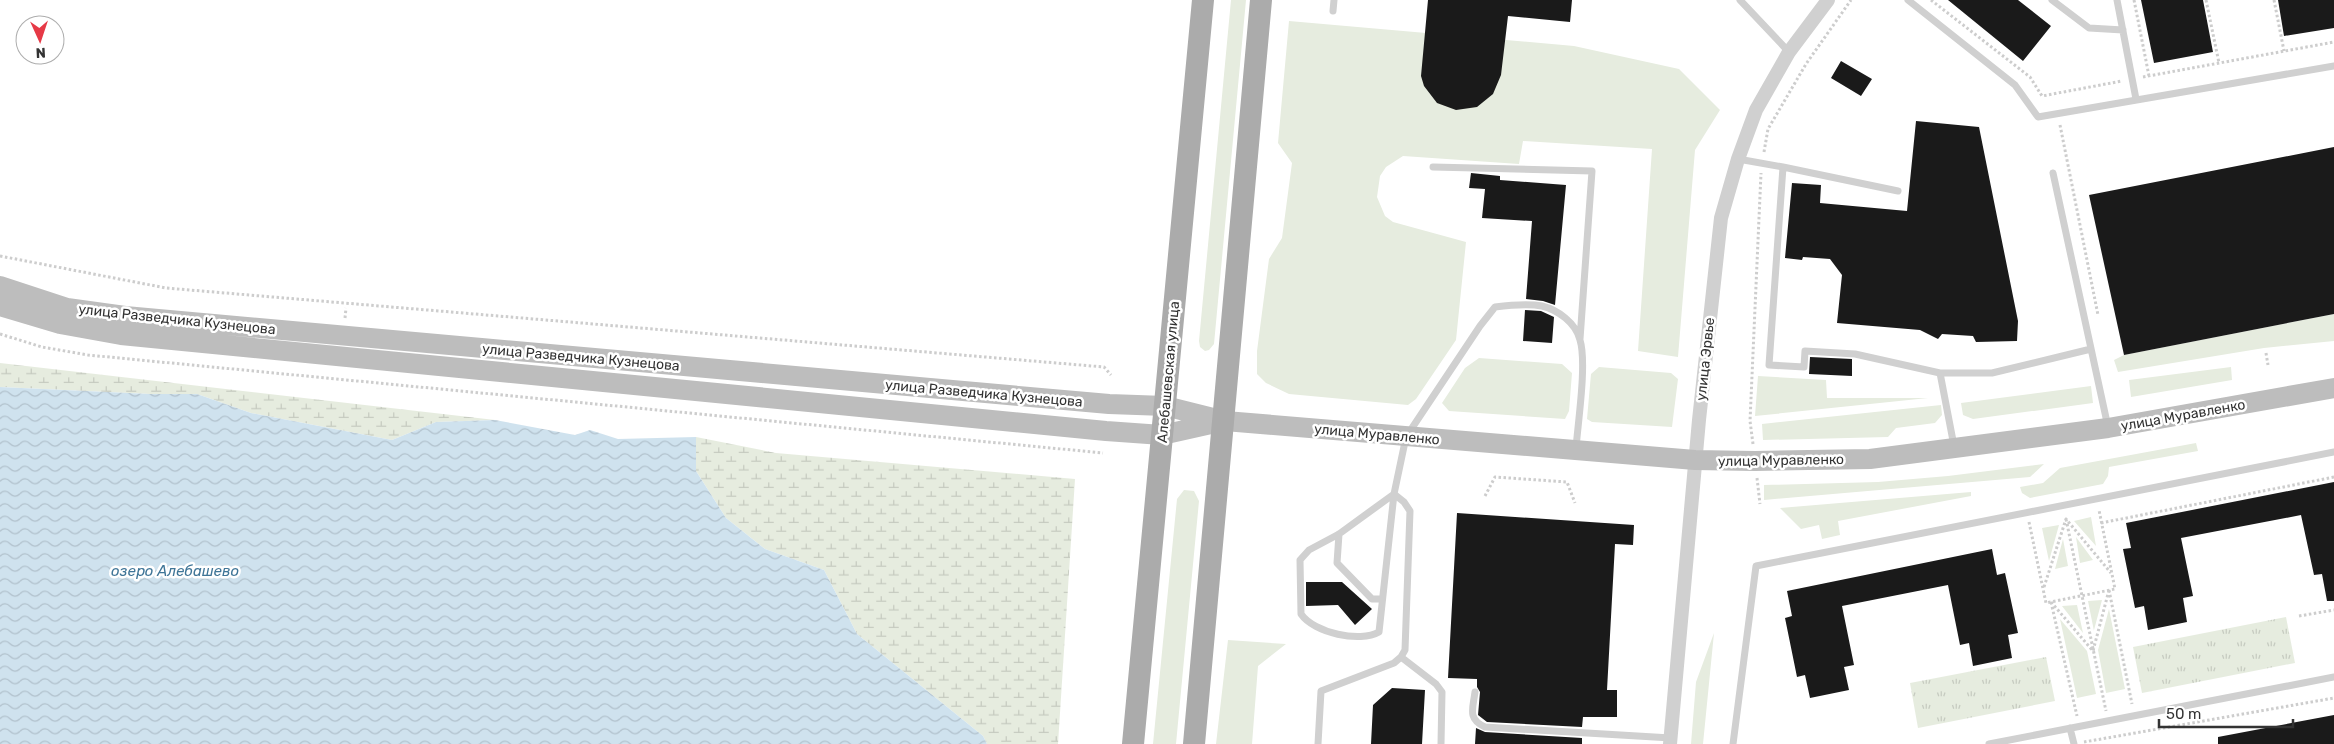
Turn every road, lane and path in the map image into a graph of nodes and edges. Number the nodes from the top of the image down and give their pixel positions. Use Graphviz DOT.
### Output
graph roads {
  1 [pos="1203,0"];
  2 [pos="1261,0"];
  3 [pos="1334,0"];
  4 [pos="1740,0"];
  5 [pos="1828,0"];
  6 [pos="1908,0"];
  7 [pos="2052,0"];
  8 [pos="2117,0"];
  9 [pos="2134,0"];
  10 [pos="2206,0"];
  11 [pos="2274,0"];
  12 [pos="1333,11"];
  13 [pos="2123,30"];
  14 [pos="2284,51"];
  15 [pos="1788,52"];
  16 [pos="2219,63"];
  17 [pos="2334,66"];
  18 [pos="2148,76"];
  19 [pos="2136,99"];
  20 [pos="2058,114"];
  21 [pos="1738,159"];
  22 [pos="1432,167"];
  23 [pos="1783,167"];
  24 [pos="2052,173"];
  25 [pos="1898,191"];
  26 [pos="0,256"];
  27 [pos="0,286"];
  28 [pos="0,306"];
  29 [pos="2099,319"];
  30 [pos="0,334"];
  31 [pos="1580,340"];
  32 [pos="2090,349"];
  33 [pos="2266,353"];
  34 [pos="2268,366"];
  35 [pos="1940,372"];
  36 [pos="1111,375"];
  37 [pos="2334,388"];
  38 [pos="1165,406"];
  39 [pos="1224,421"];
  40 [pos="2108,428"];
  41 [pos="1162,435"];
  42 [pos="1406,436"];
  43 [pos="1954,449"];
  44 [pos="1576,451"];
  45 [pos="2334,452"];
  46 [pos="1103,453"];
  47 [pos="1695,460"];
  48 [pos="2334,477"];
  49 [pos="1394,494"];
  50 [pos="1485,496"];
  51 [pos="2096,499"];
  52 [pos="1575,503"];
  53 [pos="2027,512"];
  54 [pos="2066,519"];
  55 [pos="2101,523"];
  56 [pos="1339,534"];
  57 [pos="2111,573"];
  58 [pos="2043,589"];
  59 [pos="2109,590"];
  60 [pos="2081,596"];
  61 [pos="1382,599"];
  62 [pos="2051,602"];
  63 [pos="2334,610"];
  64 [pos="2300,616"];
  65 [pos="2093,651"];
  66 [pos="1402,657"];
  67 [pos="2334,677"];
  68 [pos="1475,692"];
  69 [pos="2334,698"];
  70 [pos="2135,716"];
  71 [pos="2108,721"];
  72 [pos="2079,726"];
  73 [pos="2070,728"];
  74 [pos="1670,741"];
  75 [pos="1133,744"];
  76 [pos="1194,744"];
  77 [pos="1318,744"];
  78 [pos="1441,744"];
  79 [pos="1733,744"];
  80 [pos="1989,744"];
  81 [pos="2074,744"];
  1 -- 38 [label="main road, Алебашевская улица"];
  2 -- 39 [label="main road"];
  3 -- 12 [label="lane"];
  4 -- 15 [label="lane"];
  5 -- 15 [label="street, улица Эрвье"];
  6 -- 20 [label="lane"];
  7 -- 13 [label="lane"];
  8 -- 13 [label="lane"];
  9 -- 18 [label="path"];
  10 -- 16 [label="path"];
  11 -- 14 [label="path"];
  13 -- 19 [label="lane"];
  15 -- 21 [label="street, улица Эрвье"];
  17 -- 19 [label="lane"];
  19 -- 20 [label="lane"];
  20 -- 29 [label="path"];
  21 -- 23 [label="lane"];
  21 -- 47 [label="street, улица Эрвье"];
  22 -- 31 [label="lane"];
  23 -- 25 [label="lane"];
  23 -- 35 [label="lane"];
  24 -- 32 [label="lane"];
  26 -- 36 [label="path"];
  27 -- 38 [label="main road, улица Разведчика Кузнецова"];
  28 -- 41 [label="main road, улица Разведчика Кузнецова"];
  30 -- 46 [label="path"];
  31 -- 42 [label="lane"];
  31 -- 44 [label="lane"];
  32 -- 35 [label="lane"];
  32 -- 40 [label="lane"];
  33 -- 34 [label="path"];
  35 -- 43 [label="lane"];
  37 -- 40 [label="main road, улица Муравленко"];
  38 -- 39 [label="main road, улица Разведчика Кузнецова"];
  38 -- 41 [label="main road, Алебашевская улица"];
  39 -- 41 [label="main road, улица Разведчика Кузнецова"];
  39 -- 42 [label="main road, улица Муравленко"];
  39 -- 76 [label="main road"];
  40 -- 43 [label="main road, улица Муравленко"];
  41 -- 75 [label="main road, Алебашевская улица"];
  42 -- 44 [label="main road, улица Муравленко"];
  42 -- 49 [label="lane"];
  43 -- 47 [label="main road, улица Муравленко"];
  44 -- 47 [label="main road, улица Муравленко"];
  45 -- 51 [label="lane"];
  47 -- 74 [label="street, улица Эрвье"];
  48 -- 55 [label="path"];
  49 -- 56 [label="lane"];
  49 -- 61 [label="lane"];
  49 -- 66 [label="lane"];
  50 -- 52 [label="path"];
  51 -- 53 [label="lane"];
  51 -- 55 [label="path"];
  53 -- 58 [label="path"];
  53 -- 79 [label="lane"];
  54 -- 57 [label="path"];
  54 -- 58 [label="path"];
  54 -- 60 [label="path"];
  55 -- 57 [label="path"];
  56 -- 61 [label="lane"];
  56 -- 61 [label="lane"];
  57 -- 59 [label="path"];
  58 -- 62 [label="path"];
  59 -- 60 [label="path"];
  59 -- 65 [label="path"];
  59 -- 70 [label="path"];
  60 -- 62 [label="path"];
  60 -- 65 [label="path"];
  62 -- 65 [label="path"];
  62 -- 72 [label="path"];
  63 -- 64 [label="path"];
  65 -- 71 [label="path"];
  66 -- 77 [label="lane"];
  66 -- 78 [label="lane"];
  67 -- 70 [label="lane"];
  68 -- 74 [label="lane"];
  69 -- 81 [label="path"];
  70 -- 71 [label="lane"];
  71 -- 72 [label="lane"];
  72 -- 73 [label="lane"];
  73 -- 80 [label="lane"];
  73 -- 81 [label="lane"];
}
